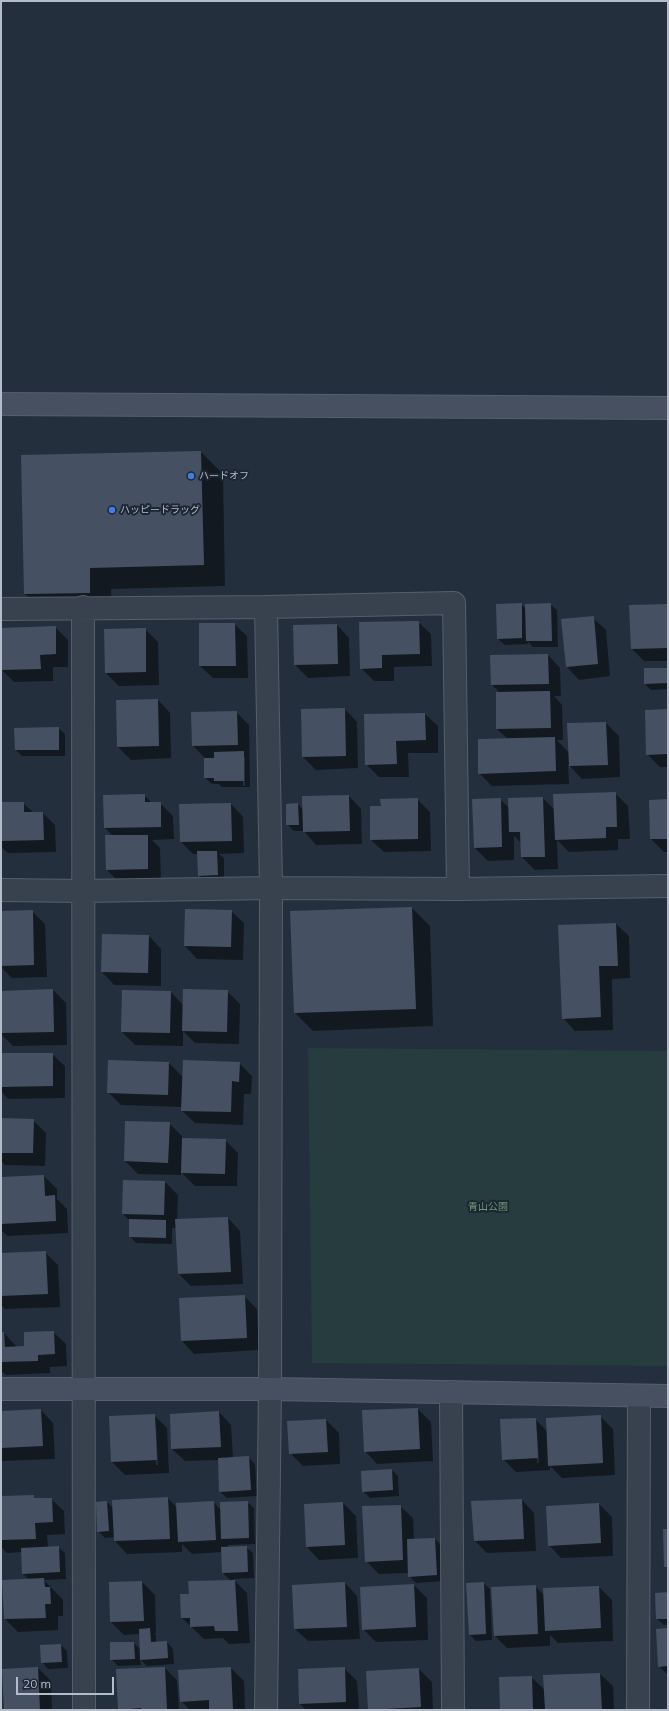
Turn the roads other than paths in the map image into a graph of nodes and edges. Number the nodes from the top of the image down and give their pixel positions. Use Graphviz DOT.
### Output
graph roads {
  1 [pos="1,404"];
  2 [pos="668,408"];
  3 [pos="83,607"];
  4 [pos="266,607"];
  5 [pos="1,608"];
  6 [pos="668,886"];
  7 [pos="271,888"];
  8 [pos="458,889"];
  9 [pos="1,890"];
  10 [pos="83,892"];
  11 [pos="1,1389"];
  12 [pos="270,1389"];
  13 [pos="83,1390"];
  14 [pos="451,1392"];
  15 [pos="639,1396"];
  16 [pos="668,1396"];
  17 [pos="84,1710"];
  18 [pos="266,1710"];
  19 [pos="453,1710"];
  20 [pos="638,1710"];
  1 -- 2 [label="street"];
  3 -- 4 [label="street"];
  3 -- 5 [label="street"];
  3 -- 10 [label="street"];
  4 -- 7 [label="street"];
  4 -- 8 [label="street"];
  6 -- 8 [label="street"];
  7 -- 8 [label="street"];
  7 -- 10 [label="street"];
  7 -- 12 [label="street"];
  9 -- 10 [label="street"];
  10 -- 13 [label="street"];
  11 -- 13 [label="street"];
  12 -- 13 [label="street"];
  12 -- 14 [label="street"];
  12 -- 18 [label="street"];
  13 -- 17 [label="street"];
  14 -- 15 [label="street"];
  14 -- 19 [label="street"];
  15 -- 16 [label="street"];
  15 -- 20 [label="street"];
}
